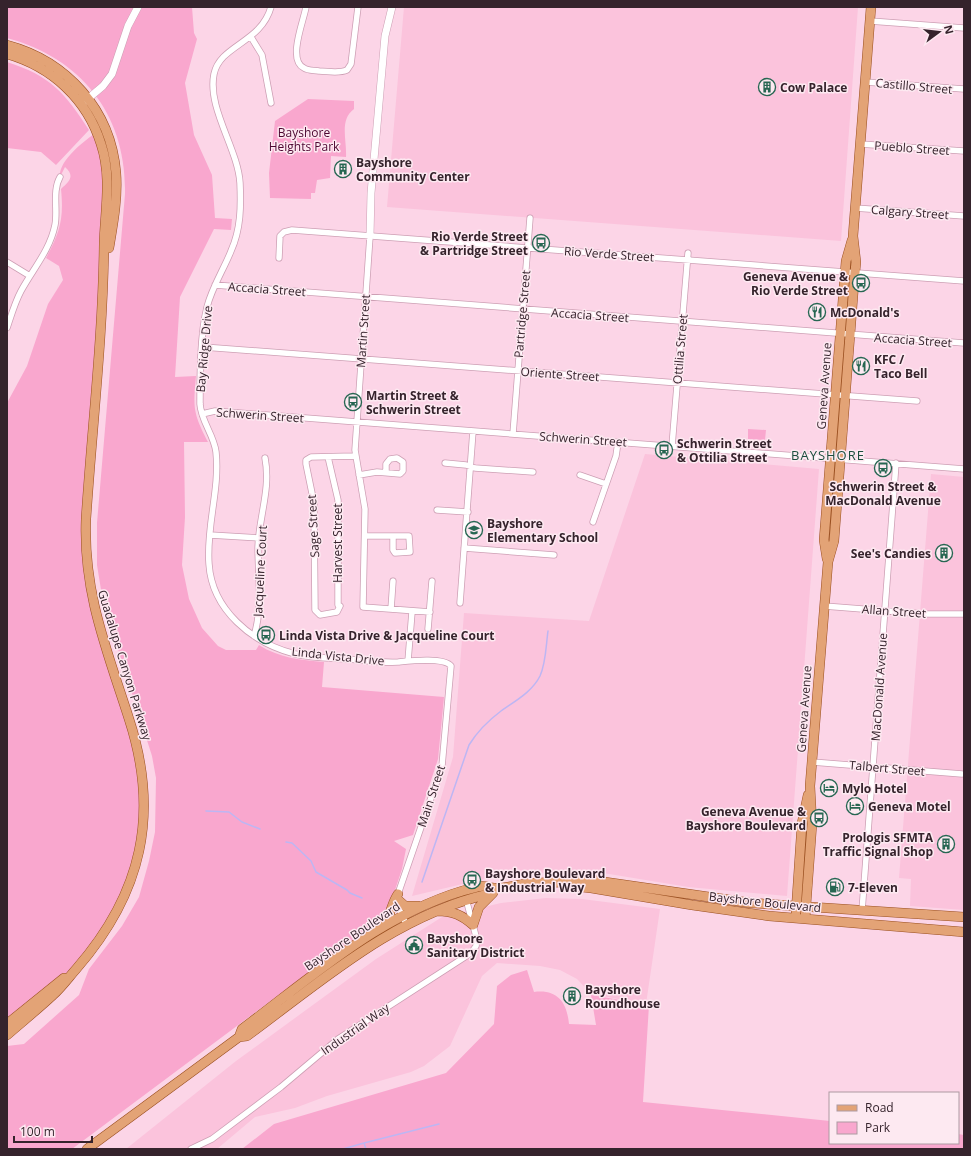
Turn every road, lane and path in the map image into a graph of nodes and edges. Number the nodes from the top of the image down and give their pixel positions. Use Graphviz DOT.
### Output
graph roads {
  1 [pos="138,7"];
  2 [pos="272,7"];
  3 [pos="306,7"];
  4 [pos="358,7"];
  5 [pos="392,7"];
  6 [pos="871,7"];
  7 [pos="870,21"];
  8 [pos="964,28"];
  9 [pos="252,37"];
  10 [pos="7,45"];
  11 [pos="7,54"];
  12 [pos="865,82"];
  13 [pos="964,90"];
  14 [pos="85,102"];
  15 [pos="271,103"];
  16 [pos="860,144"];
  17 [pos="964,151"];
  18 [pos="60,177"];
  19 [pos="855,208"];
  20 [pos="964,216"];
  21 [pos="530,218"];
  22 [pos="370,236"];
  23 [pos="853,236"];
  24 [pos="527,248"];
  25 [pos="688,252"];
  26 [pos="279,258"];
  27 [pos="687,260"];
  28 [pos="7,262"];
  29 [pos="845,272"];
  30 [pos="855,273"];
  31 [pos="30,276"];
  32 [pos="964,282"];
  33 [pos="215,285"];
  34 [pos="366,297"];
  35 [pos="522,309"];
  36 [pos="682,322"];
  37 [pos="7,328"];
  38 [pos="840,334"];
  39 [pos="850,335"];
  40 [pos="964,344"];
  41 [pos="203,347"];
  42 [pos="361,359"];
  43 [pos="518,371"];
  44 [pos="677,384"];
  45 [pos="836,396"];
  46 [pos="845,396"];
  47 [pos="917,401"];
  48 [pos="202,414"];
  49 [pos="357,422"];
  50 [pos="473,431"];
  51 [pos="513,434"];
  52 [pos="618,442"];
  53 [pos="672,446"];
  54 [pos="355,456"];
  55 [pos="328,457"];
  56 [pos="265,458"];
  57 [pos="831,458"];
  58 [pos="840,459"];
  59 [pos="445,463"];
  60 [pos="896,463"];
  61 [pos="470,466"];
  62 [pos="964,468"];
  63 [pos="386,472"];
  64 [pos="533,472"];
  65 [pos="580,475"];
  66 [pos="359,476"];
  67 [pos="606,484"];
  68 [pos="437,510"];
  69 [pos="468,512"];
  70 [pos="593,522"];
  71 [pos="210,535"];
  72 [pos="365,536"];
  73 [pos="393,536"];
  74 [pos="259,538"];
  75 [pos="464,548"];
  76 [pos="554,555"];
  77 [pos="828,562"];
  78 [pos="393,581"];
  79 [pos="432,581"];
  80 [pos="460,603"];
  81 [pos="340,606"];
  82 [pos="824,606"];
  83 [pos="391,610"];
  84 [pos="884,610"];
  85 [pos="412,612"];
  86 [pos="430,612"];
  87 [pos="964,614"];
  88 [pos="428,629"];
  89 [pos="254,636"];
  90 [pos="408,660"];
  91 [pos="450,664"];
  92 [pos="812,762"];
  93 [pos="872,767"];
  94 [pos="962,774"];
  95 [pos="810,786"];
  96 [pos="565,882"];
  97 [pos="498,888"];
  98 [pos="465,895"];
  99 [pos="397,896"];
  100 [pos="431,907"];
  101 [pos="796,907"];
  102 [pos="806,907"];
  103 [pos="862,911"];
  104 [pos="964,917"];
  105 [pos="795,919"];
  106 [pos="805,919"];
  107 [pos="404,920"];
  108 [pos="473,925"];
  109 [pos="380,929"];
  110 [pos="964,932"];
  111 [pos="76,968"];
  112 [pos="7,1024"];
  113 [pos="7,1035"];
  114 [pos="239,1037"];
  115 [pos="87,1149"];
  116 [pos="191,1149"];
  1 -- 14 [label="street"];
  2 -- 9 [label="street, Bay Ridge Drive"];
  3 -- 4 [label="street"];
  5 -- 22 [label="street, Martin Street"];
  6 -- 7 [label="main road, Geneva Avenue"];
  7 -- 8 [label="street"];
  7 -- 12 [label="main road, Geneva Avenue"];
  9 -- 15 [label="street"];
  9 -- 33 [label="street, Bay Ridge Drive"];
  10 -- 14 [label="main road, Guadalupe Canyon Parkway"];
  11 -- 14 [label="main road, Guadalupe Canyon Parkway"];
  12 -- 13 [label="street, Castillo Street"];
  12 -- 16 [label="main road, Geneva Avenue"];
  14 -- 111 [label="main road, Guadalupe Canyon Parkway"];
  16 -- 17 [label="street, Pueblo Street"];
  16 -- 19 [label="main road, Geneva Avenue"];
  18 -- 31 [label="street"];
  19 -- 20 [label="street, Calgary Street"];
  19 -- 23 [label="main road, Geneva Avenue"];
  21 -- 24 [label="street, Partridge Street"];
  22 -- 24 [label="street, Rio Verde Street"];
  22 -- 26 [label="street, Rio Verde Street"];
  22 -- 34 [label="street, Martin Street"];
  23 -- 29 [label="main road, Geneva Avenue"];
  23 -- 30 [label="main road, Geneva Avenue"];
  24 -- 27 [label="street, Rio Verde Street"];
  24 -- 35 [label="street, Partridge Street"];
  25 -- 27 [label="street, Ottilia Street"];
  27 -- 29 [label="street, Rio Verde Street"];
  27 -- 36 [label="street, Ottilia Street"];
  28 -- 31 [label="street"];
  29 -- 30 [label="street, Rio Verde Street"];
  29 -- 38 [label="main road, Geneva Avenue"];
  30 -- 32 [label="street, Rio Verde Street"];
  30 -- 39 [label="main road, Geneva Avenue"];
  31 -- 37 [label="street"];
  33 -- 34 [label="street, Accacia Street"];
  33 -- 41 [label="street, Bay Ridge Drive"];
  34 -- 35 [label="street, Accacia Street"];
  34 -- 42 [label="street, Martin Street"];
  35 -- 36 [label="street, Accacia Street"];
  35 -- 43 [label="street, Partridge Street"];
  36 -- 38 [label="street, Accacia Street"];
  36 -- 44 [label="street, Ottilia Street"];
  38 -- 39 [label="street, Accacia Street"];
  38 -- 45 [label="main road, Geneva Avenue"];
  39 -- 40 [label="street, Accacia Street"];
  39 -- 46 [label="main road, Geneva Avenue"];
  41 -- 42 [label="street, Oriente Street"];
  41 -- 48 [label="street, Bay Ridge Drive"];
  42 -- 43 [label="street, Oriente Street"];
  42 -- 49 [label="street, Martin Street"];
  43 -- 44 [label="street, Oriente Street"];
  43 -- 51 [label="street, Partridge Street"];
  44 -- 45 [label="street, Oriente Street"];
  44 -- 53 [label="street, Ottilia Street"];
  45 -- 46 [label="street, Oriente Street"];
  45 -- 57 [label="main road, Geneva Avenue"];
  46 -- 47 [label="street, Oriente Street"];
  46 -- 58 [label="main road, Geneva Avenue"];
  48 -- 49 [label="street, Schwerin Street"];
  48 -- 71 [label="street, Linda Vista Drive"];
  49 -- 50 [label="street, Schwerin Street"];
  49 -- 54 [label="street, Martin Street"];
  50 -- 51 [label="street, Schwerin Street"];
  50 -- 61 [label="street"];
  51 -- 52 [label="street, Schwerin Street"];
  52 -- 53 [label="street, Schwerin Street"];
  52 -- 67 [label="street"];
  53 -- 57 [label="street, Schwerin Street"];
  54 -- 55 [label="street, Sage Street"];
  54 -- 66 [label="street, Martin Street"];
  55 -- 81 [label="street, Harvest Street"];
  55 -- 81 [label="street, Sage Street"];
  56 -- 74 [label="street, Jacqueline Court"];
  57 -- 58 [label="street, Schwerin Street"];
  57 -- 77 [label="main road, Geneva Avenue"];
  58 -- 60 [label="street, Schwerin Street"];
  58 -- 77 [label="main road, Geneva Avenue"];
  59 -- 61 [label="street"];
  60 -- 62 [label="street, Schwerin Street"];
  60 -- 84 [label="street, MacDonald Avenue"];
  61 -- 64 [label="street"];
  61 -- 69 [label="street"];
  63 -- 66 [label="street"];
  65 -- 67 [label="street"];
  66 -- 72 [label="street, Martin Street"];
  67 -- 70 [label="street"];
  68 -- 69 [label="street"];
  69 -- 75 [label="street"];
  71 -- 74 [label="street"];
  71 -- 89 [label="street, Linda Vista Drive"];
  72 -- 73 [label="street"];
  72 -- 83 [label="street, Martin Street"];
  74 -- 89 [label="street, Jacqueline Court"];
  75 -- 76 [label="street"];
  75 -- 80 [label="street"];
  77 -- 82 [label="main road, Geneva Avenue"];
  78 -- 83 [label="street"];
  79 -- 86 [label="street"];
  82 -- 84 [label="street, Allan Street"];
  82 -- 92 [label="main road, Geneva Avenue"];
  83 -- 85 [label="street, Martin Street"];
  84 -- 87 [label="street, Allan Street"];
  84 -- 93 [label="street, MacDonald Avenue"];
  85 -- 86 [label="street, Martin Street"];
  85 -- 90 [label="street"];
  86 -- 88 [label="street"];
  89 -- 90 [label="street, Linda Vista Drive"];
  90 -- 91 [label="street, Linda Vista Drive"];
  91 -- 99 [label="street, Main Street"];
  92 -- 93 [label="street, Talbert Street"];
  92 -- 95 [label="main road, Geneva Avenue"];
  93 -- 94 [label="street, Talbert Street"];
  93 -- 103 [label="street, MacDonald Avenue"];
  95 -- 101 [label="main road, Geneva Avenue"];
  95 -- 102 [label="main road, Geneva Avenue"];
  96 -- 97 [label="main road, Bayshore Boulevard"];
  96 -- 101 [label="main road, Bayshore Boulevard"];
  96 -- 105 [label="main road, Bayshore Boulevard"];
  97 -- 98 [label="main road, Bayshore Boulevard"];
  97 -- 108 [label="main road"];
  98 -- 100 [label="main road, Bayshore Boulevard"];
  98 -- 108 [label="street, Industrial Way"];
  99 -- 100 [label="main road"];
  99 -- 107 [label="street"];
  99 -- 109 [label="main road"];
  100 -- 107 [label="main road, Bayshore Boulevard"];
  100 -- 108 [label="main road"];
  101 -- 102 [label="main road, Bayshore Boulevard"];
  101 -- 105 [label="main road, Geneva Avenue"];
  102 -- 103 [label="main road, Bayshore Boulevard"];
  102 -- 106 [label="main road, Geneva Avenue"];
  103 -- 104 [label="main road, Bayshore Boulevard"];
  105 -- 106 [label="main road, Bayshore Boulevard"];
  106 -- 110 [label="main road, Bayshore Boulevard"];
  107 -- 109 [label="main road, Bayshore Boulevard"];
  107 -- 114 [label="main road, Bayshore Boulevard"];
  108 -- 116 [label="street, Industrial Way"];
  109 -- 114 [label="main road, Bayshore Boulevard"];
  111 -- 112 [label="main road, Guadalupe Canyon Parkway"];
  111 -- 113 [label="main road, Guadalupe Canyon Parkway"];
  114 -- 115 [label="main road, Bayshore Boulevard"];
}
